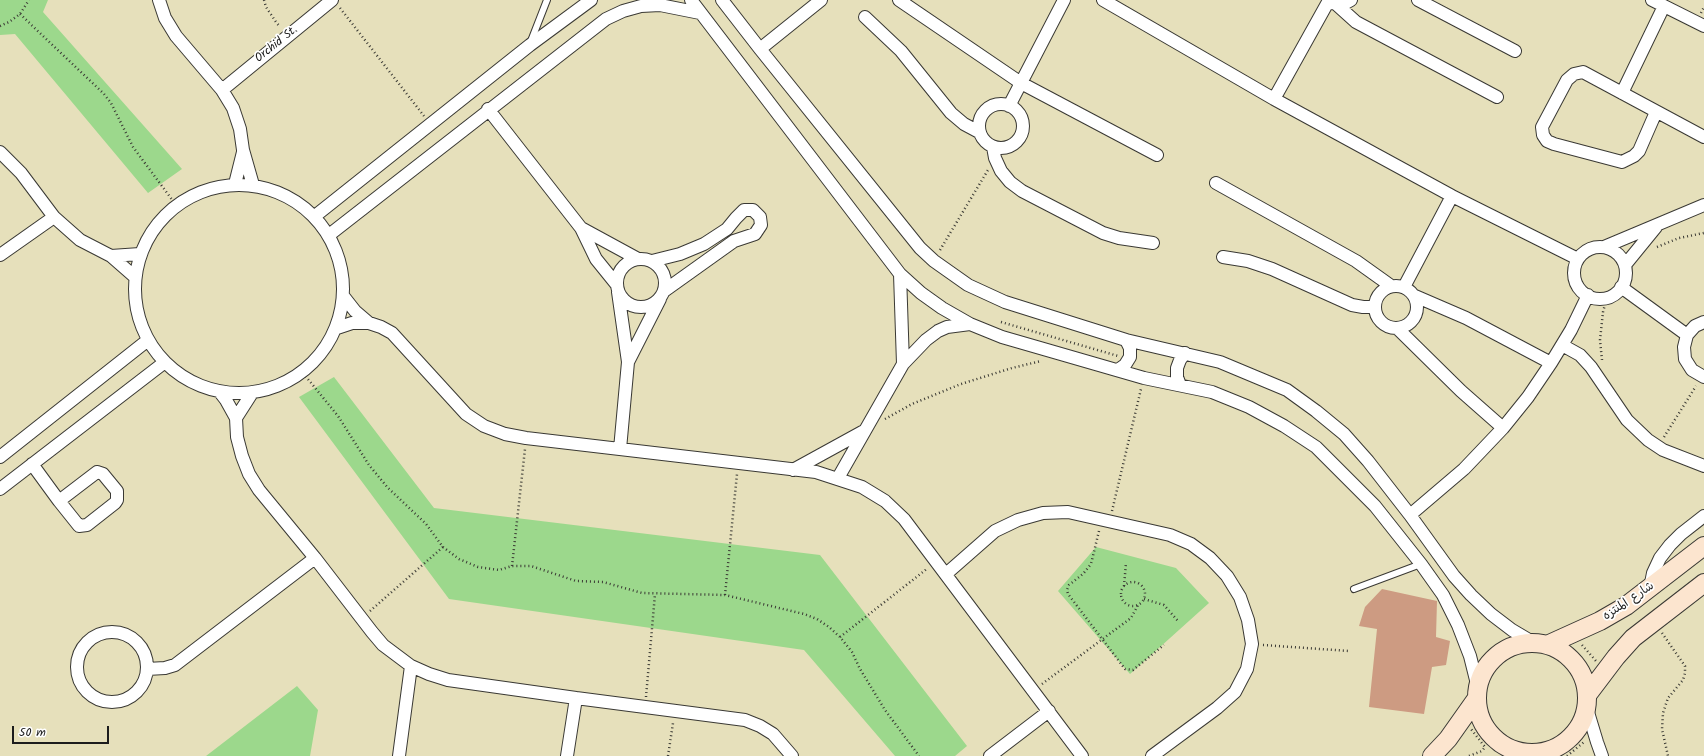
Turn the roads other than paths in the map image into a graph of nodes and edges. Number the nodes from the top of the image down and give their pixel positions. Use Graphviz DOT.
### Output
graph roads {
  1 [pos="159,0"];
  2 [pos="547,0"];
  3 [pos="591,0"];
  4 [pos="691,0"];
  5 [pos="722,0"];
  6 [pos="821,0"];
  7 [pos="899,0"];
  8 [pos="1064,0"];
  9 [pos="1103,0"];
  10 [pos="1352,0"];
  11 [pos="1418,0"];
  12 [pos="1652,0"];
  13 [pos="1330,2"];
  14 [pos="335,3"];
  15 [pos="1664,6"];
  16 [pos="700,13"];
  17 [pos="865,17"];
  18 [pos="1704,26"];
  19 [pos="530,45"];
  20 [pos="760,49"];
  21 [pos="1515,51"];
  22 [pos="1021,84"];
  23 [pos="222,90"];
  24 [pos="1622,93"];
  25 [pos="1497,97"];
  26 [pos="1274,99"];
  27 [pos="1009,106"];
  28 [pos="488,109"];
  29 [pos="1656,112"];
  30 [pos="979,132"];
  31 [pos="1704,137"];
  32 [pos="243,150"];
  33 [pos="0,152"];
  34 [pos="994,153"];
  35 [pos="1157,155"];
  36 [pos="1216,183"];
  37 [pos="235,184"];
  38 [pos="253,185"];
  39 [pos="1452,196"];
  40 [pos="1704,206"];
  41 [pos="315,216"];
  42 [pos="54,217"];
  43 [pos="1657,226"];
  44 [pos="581,228"];
  45 [pos="727,229"];
  46 [pos="329,235"];
  47 [pos="734,241"];
  48 [pos="1153,243"];
  49 [pos="1604,247"];
  50 [pos="140,254"];
  51 [pos="0,255"];
  52 [pos="111,256"];
  53 [pos="1223,257"];
  54 [pos="638,259"];
  55 [pos="1578,259"];
  56 [pos="652,261"];
  57 [pos="1624,265"];
  58 [pos="900,274"];
  59 [pos="135,277"];
  60 [pos="1391,286"];
  61 [pos="1404,287"];
  62 [pos="1622,287"];
  63 [pos="618,289"];
  64 [pos="662,295"];
  65 [pos="1588,295"];
  66 [pos="1415,296"];
  67 [pos="344,297"];
  68 [pos="1375,307"];
  69 [pos="1704,322"];
  70 [pos="369,323"];
  71 [pos="970,324"];
  72 [pos="337,328"];
  73 [pos="1397,328"];
  74 [pos="1687,335"];
  75 [pos="148,340"];
  76 [pos="1126,340"];
  77 [pos="1562,345"];
  78 [pos="1185,353"];
  79 [pos="165,362"];
  80 [pos="628,362"];
  81 [pos="1551,363"];
  82 [pos="903,364"];
  83 [pos="1118,370"];
  84 [pos="1703,377"];
  85 [pos="1180,385"];
  86 [pos="219,391"];
  87 [pos="252,393"];
  88 [pos="236,418"];
  89 [pos="1503,428"];
  90 [pos="865,430"];
  91 [pos="620,449"];
  92 [pos="0,457"];
  93 [pos="32,464"];
  94 [pos="1704,466"];
  95 [pos="793,470"];
  96 [pos="838,478"];
  97 [pos="0,489"];
  98 [pos="59,501"];
  99 [pos="1410,514"];
  100 [pos="1704,516"];
  101 [pos="1704,546"];
  102 [pos="315,558"];
  103 [pos="1421,564"];
  104 [pos="946,574"];
  105 [pos="1704,583"];
  106 [pos="1354,589"];
  107 [pos="1650,589"];
  108 [pos="1541,644"];
  109 [pos="412,666"];
  110 [pos="147,669"];
  111 [pos="1477,693"];
  112 [pos="576,698"];
  113 [pos="1588,702"];
  114 [pos="1049,711"];
  115 [pos="1521,754"];
  116 [pos="399,756"];
  117 [pos="567,756"];
  118 [pos="792,756"];
  119 [pos="990,756"];
  120 [pos="1082,756"];
  121 [pos="1152,756"];
  122 [pos="1432,756"];
  123 [pos="1602,756"];
  1 -- 23 [label="street"];
  2 -- 19 [label="lane"];
  3 -- 19 [label="street"];
  4 -- 16 [label="street"];
  5 -- 20 [label="street"];
  6 -- 20 [label="street"];
  7 -- 22 [label="street"];
  8 -- 22 [label="street"];
  9 -- 26 [label="street"];
  10 -- 13 [label="street"];
  11 -- 21 [label="street"];
  12 -- 15 [label="street"];
  13 -- 25 [label="street"];
  13 -- 26 [label="street"];
  14 -- 23 [label="street, Orchid St."];
  15 -- 18 [label="street"];
  15 -- 24 [label="street"];
  16 -- 28 [label="street"];
  16 -- 58 [label="street"];
  17 -- 30 [label="street"];
  19 -- 41 [label="street"];
  20 -- 76 [label="street"];
  22 -- 27 [label="street"];
  22 -- 35 [label="street"];
  23 -- 32 [label="street"];
  24 -- 29 [label="street"];
  24 -- 29 [label="street"];
  26 -- 39 [label="street"];
  27 -- 30 [label="street"];
  27 -- 34 [label="street"];
  28 -- 44 [label="street"];
  28 -- 46 [label="street"];
  29 -- 31 [label="street"];
  30 -- 34 [label="street"];
  32 -- 37 [label="street"];
  32 -- 38 [label="street"];
  33 -- 42 [label="street"];
  34 -- 48 [label="street"];
  36 -- 60 [label="street"];
  37 -- 38 [label="street"];
  37 -- 50 [label="street"];
  38 -- 41 [label="street"];
  39 -- 55 [label="street"];
  39 -- 61 [label="street"];
  40 -- 43 [label="street"];
  41 -- 46 [label="street"];
  42 -- 51 [label="street"];
  42 -- 52 [label="street"];
  43 -- 49 [label="street"];
  43 -- 57 [label="street"];
  44 -- 54 [label="street"];
  44 -- 63 [label="street"];
  45 -- 47 [label="street"];
  45 -- 47 [label="street"];
  45 -- 56 [label="street"];
  46 -- 67 [label="street"];
  47 -- 64 [label="street"];
  49 -- 55 [label="street"];
  49 -- 57 [label="street"];
  50 -- 52 [label="street"];
  50 -- 59 [label="street"];
  52 -- 59 [label="street"];
  53 -- 68 [label="street"];
  54 -- 56 [label="street"];
  54 -- 63 [label="street"];
  55 -- 65 [label="street"];
  56 -- 64 [label="street"];
  57 -- 62 [label="street"];
  58 -- 71 [label="street"];
  58 -- 82 [label="street"];
  59 -- 75 [label="street"];
  60 -- 61 [label="street"];
  60 -- 68 [label="street"];
  61 -- 66 [label="street"];
  62 -- 65 [label="street"];
  62 -- 74 [label="street"];
  63 -- 64 [label="street"];
  63 -- 80 [label="street"];
  64 -- 80 [label="street"];
  65 -- 77 [label="street"];
  66 -- 73 [label="street"];
  66 -- 81 [label="street"];
  67 -- 70 [label="street"];
  67 -- 72 [label="street"];
  68 -- 73 [label="street"];
  69 -- 74 [label="street"];
  70 -- 72 [label="street"];
  70 -- 91 [label="street"];
  71 -- 82 [label="street"];
  71 -- 83 [label="street"];
  72 -- 87 [label="street"];
  73 -- 89 [label="street"];
  74 -- 84 [label="street"];
  75 -- 79 [label="street"];
  75 -- 92 [label="street"];
  76 -- 78 [label="street"];
  76 -- 83 [label="street"];
  77 -- 81 [label="street"];
  77 -- 94 [label="street"];
  78 -- 85 [label="street"];
  78 -- 99 [label="street"];
  79 -- 86 [label="street"];
  79 -- 93 [label="street"];
  80 -- 91 [label="street"];
  81 -- 89 [label="street"];
  82 -- 90 [label="street"];
  83 -- 85 [label="street"];
  85 -- 103 [label="street"];
  86 -- 87 [label="street"];
  86 -- 88 [label="street"];
  87 -- 88 [label="street"];
  88 -- 102 [label="street"];
  89 -- 99 [label="street"];
  90 -- 95 [label="street"];
  90 -- 96 [label="street"];
  91 -- 95 [label="street"];
  93 -- 97 [label="street"];
  93 -- 98 [label="street"];
  95 -- 96 [label="street"];
  96 -- 104 [label="street"];
  98 -- 98 [label="street"];
  99 -- 108 [label="street"];
  100 -- 107 [label="street"];
  101 -- 107 [label="street, شارع المنتزه"];
  102 -- 109 [label="street"];
  102 -- 110 [label="street"];
  103 -- 106 [label="lane"];
  103 -- 111 [label="street"];
  104 -- 114 [label="street"];
  104 -- 121 [label="street"];
  105 -- 113 [label="street"];
  107 -- 108 [label="street, شارع المنتزه"];
  108 -- 111 [label="street"];
  108 -- 113 [label="street"];
  109 -- 112 [label="street"];
  109 -- 116 [label="street"];
  110 -- 110 [label="street"];
  111 -- 115 [label="street"];
  111 -- 122 [label="street"];
  112 -- 117 [label="street"];
  112 -- 118 [label="street"];
  113 -- 115 [label="street"];
  113 -- 123 [label="street"];
  114 -- 119 [label="street"];
  114 -- 120 [label="street"];
}
